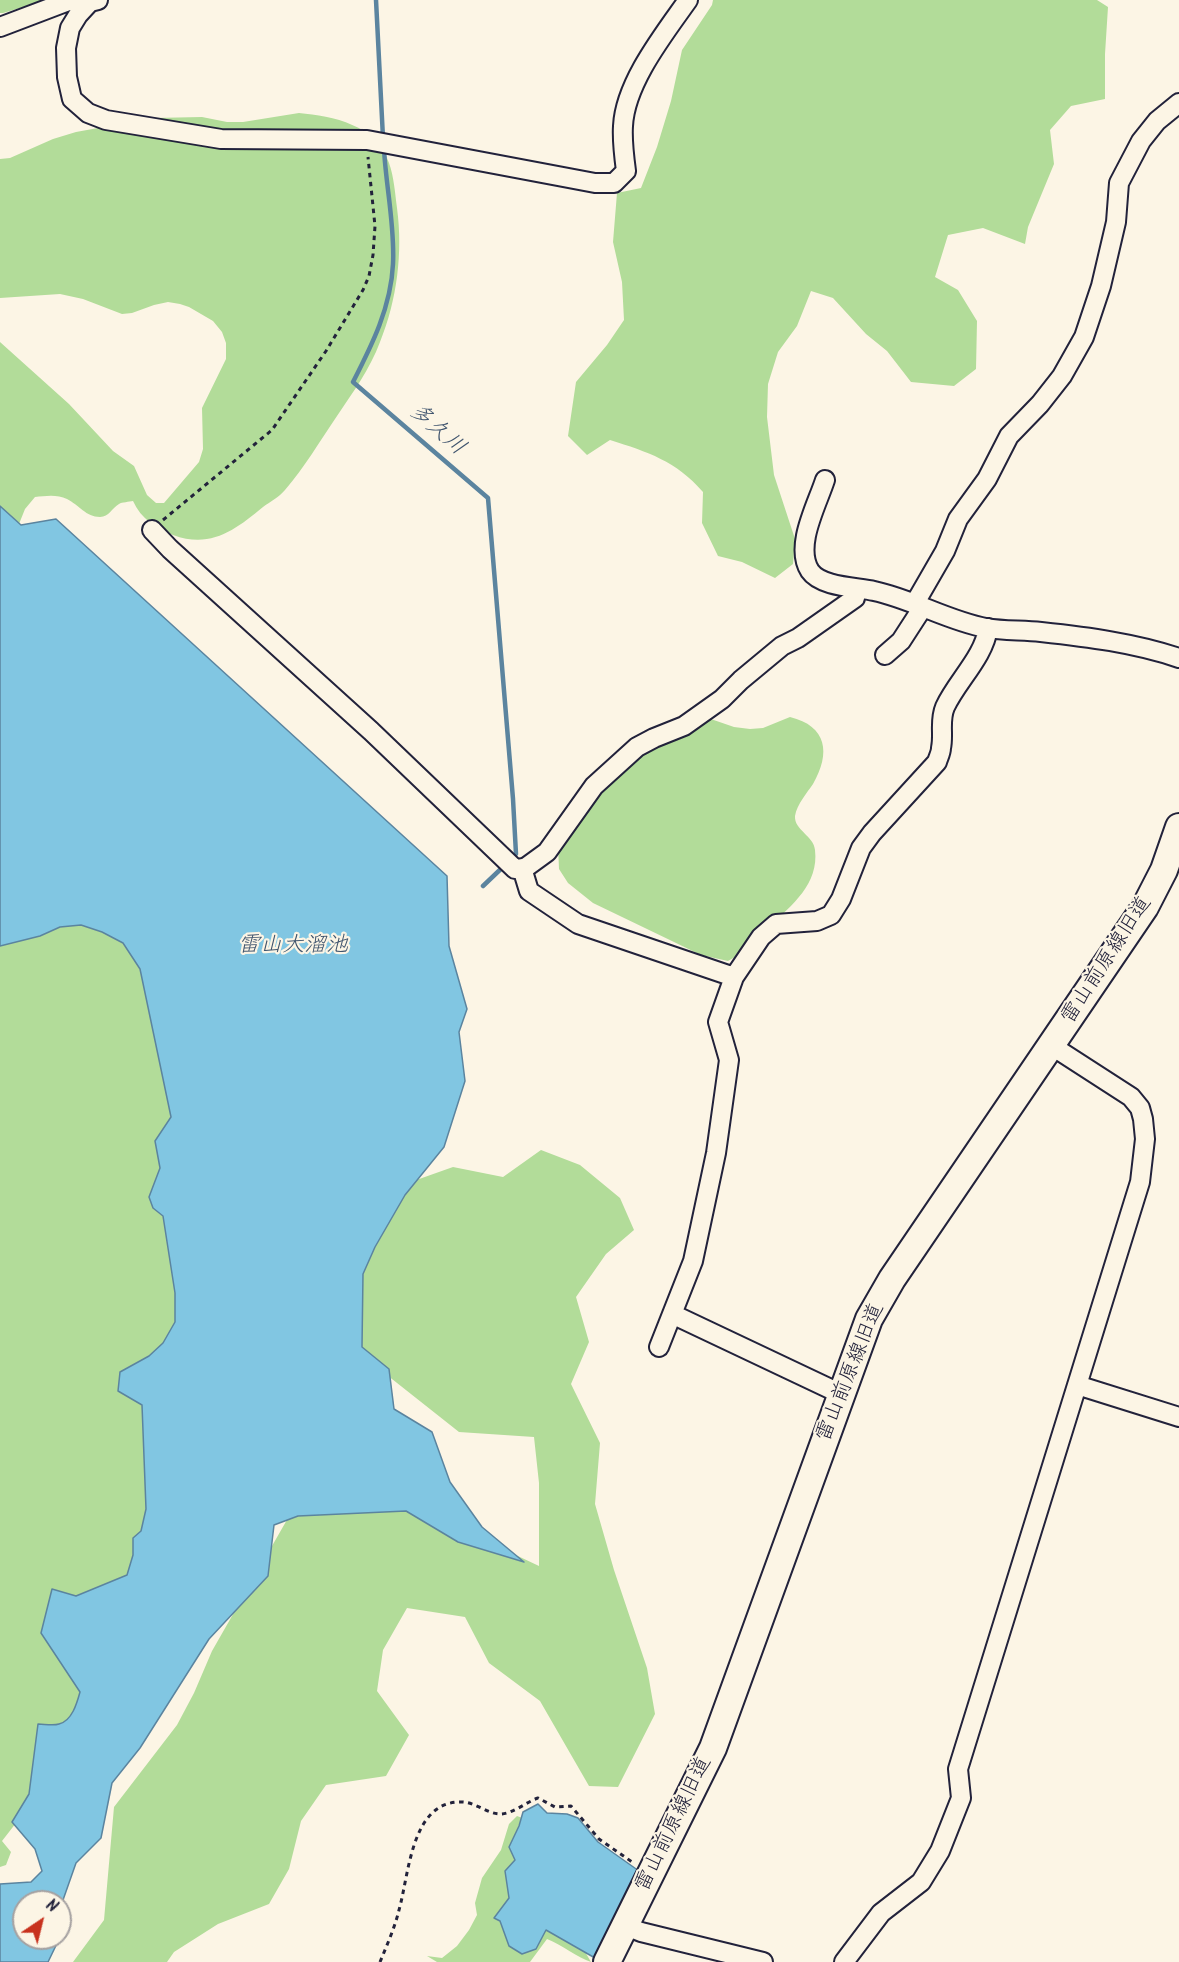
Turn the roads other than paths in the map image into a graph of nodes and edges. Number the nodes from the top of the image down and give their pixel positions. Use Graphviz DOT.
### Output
graph roads {
  1 [pos="71,0"];
  2 [pos="688,0"];
  3 [pos="91,1"];
  4 [pos="0,27"];
  5 [pos="1179,103"];
  6 [pos="825,480"];
  7 [pos="152,530"];
  8 [pos="856,589"];
  9 [pos="919,605"];
  10 [pos="988,628"];
  11 [pos="885,655"];
  12 [pos="1179,658"];
  13 [pos="1179,827"];
  14 [pos="513,865"];
  15 [pos="1171,870"];
  16 [pos="734,977"];
  17 [pos="1052,1046"];
  18 [pos="672,1314"];
  19 [pos="659,1347"];
  20 [pos="1077,1385"];
  21 [pos="841,1394"];
  22 [pos="1179,1417"];
  23 [pos="626,1926"];
  24 [pos="608,1962"];
  25 [pos="763,1962"];
  26 [pos="844,1962"];
  1 -- 4 [label="street"];
  2 -- 3 [label="street"];
  5 -- 9 [label="street"];
  6 -- 8 [label="street"];
  7 -- 14 [label="street"];
  8 -- 9 [label="street"];
  8 -- 14 [label="street"];
  9 -- 10 [label="street"];
  9 -- 11 [label="street"];
  10 -- 12 [label="street"];
  10 -- 16 [label="street"];
  13 -- 15 [label="street, 雷山前原線旧道"];
  14 -- 16 [label="street"];
  15 -- 17 [label="street, 雷山前原線旧道"];
  16 -- 18 [label="street"];
  17 -- 20 [label="street"];
  17 -- 21 [label="street, 雷山前原線旧道"];
  18 -- 19 [label="street"];
  18 -- 21 [label="street"];
  20 -- 22 [label="street"];
  20 -- 26 [label="street"];
  21 -- 23 [label="street, 雷山前原線旧道"];
  23 -- 24 [label="street, 雷山前原線旧道"];
  23 -- 25 [label="street"];
}
